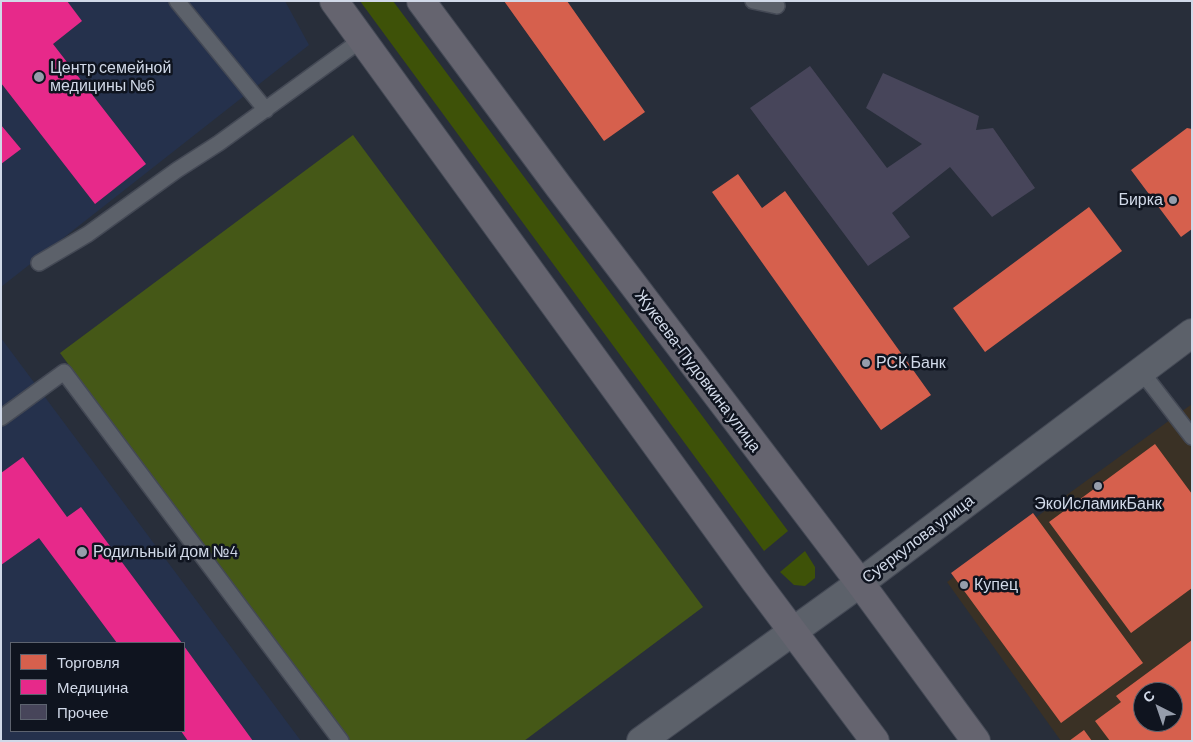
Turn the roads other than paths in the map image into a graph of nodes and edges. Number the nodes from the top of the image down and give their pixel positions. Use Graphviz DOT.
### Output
graph roads {
  1 [pos="177,1"];
  2 [pos="334,1"];
  3 [pos="421,1"];
  4 [pos="753,1"];
  5 [pos="777,6"];
  6 [pos="361,40"];
  7 [pos="266,110"];
  8 [pos="39,263"];
  9 [pos="1192,333"];
  10 [pos="1141,371"];
  11 [pos="1,418"];
  12 [pos="1192,437"];
  13 [pos="860,583"];
  14 [pos="793,632"];
  15 [pos="341,741"];
  16 [pos="641,741"];
  17 [pos="875,741"];
  18 [pos="976,741"];
  1 -- 7 [label="lane"];
  2 -- 6 [label="main road"];
  3 -- 13 [label="main road, Жукеева-Пудовкина улица"];
  4 -- 5 [label="lane"];
  6 -- 7 [label="lane"];
  6 -- 14 [label="main road"];
  7 -- 8 [label="lane"];
  9 -- 10 [label="street, Суеркулова улица"];
  10 -- 12 [label="lane"];
  10 -- 13 [label="street, Суеркулова улица"];
  11 -- 15 [label="lane"];
  13 -- 14 [label="street, Суеркулова улица"];
  13 -- 18 [label="main road, Жукеева-Пудовкина улица"];
  14 -- 16 [label="street, Суеркулова улица"];
  14 -- 17 [label="main road"];
}
